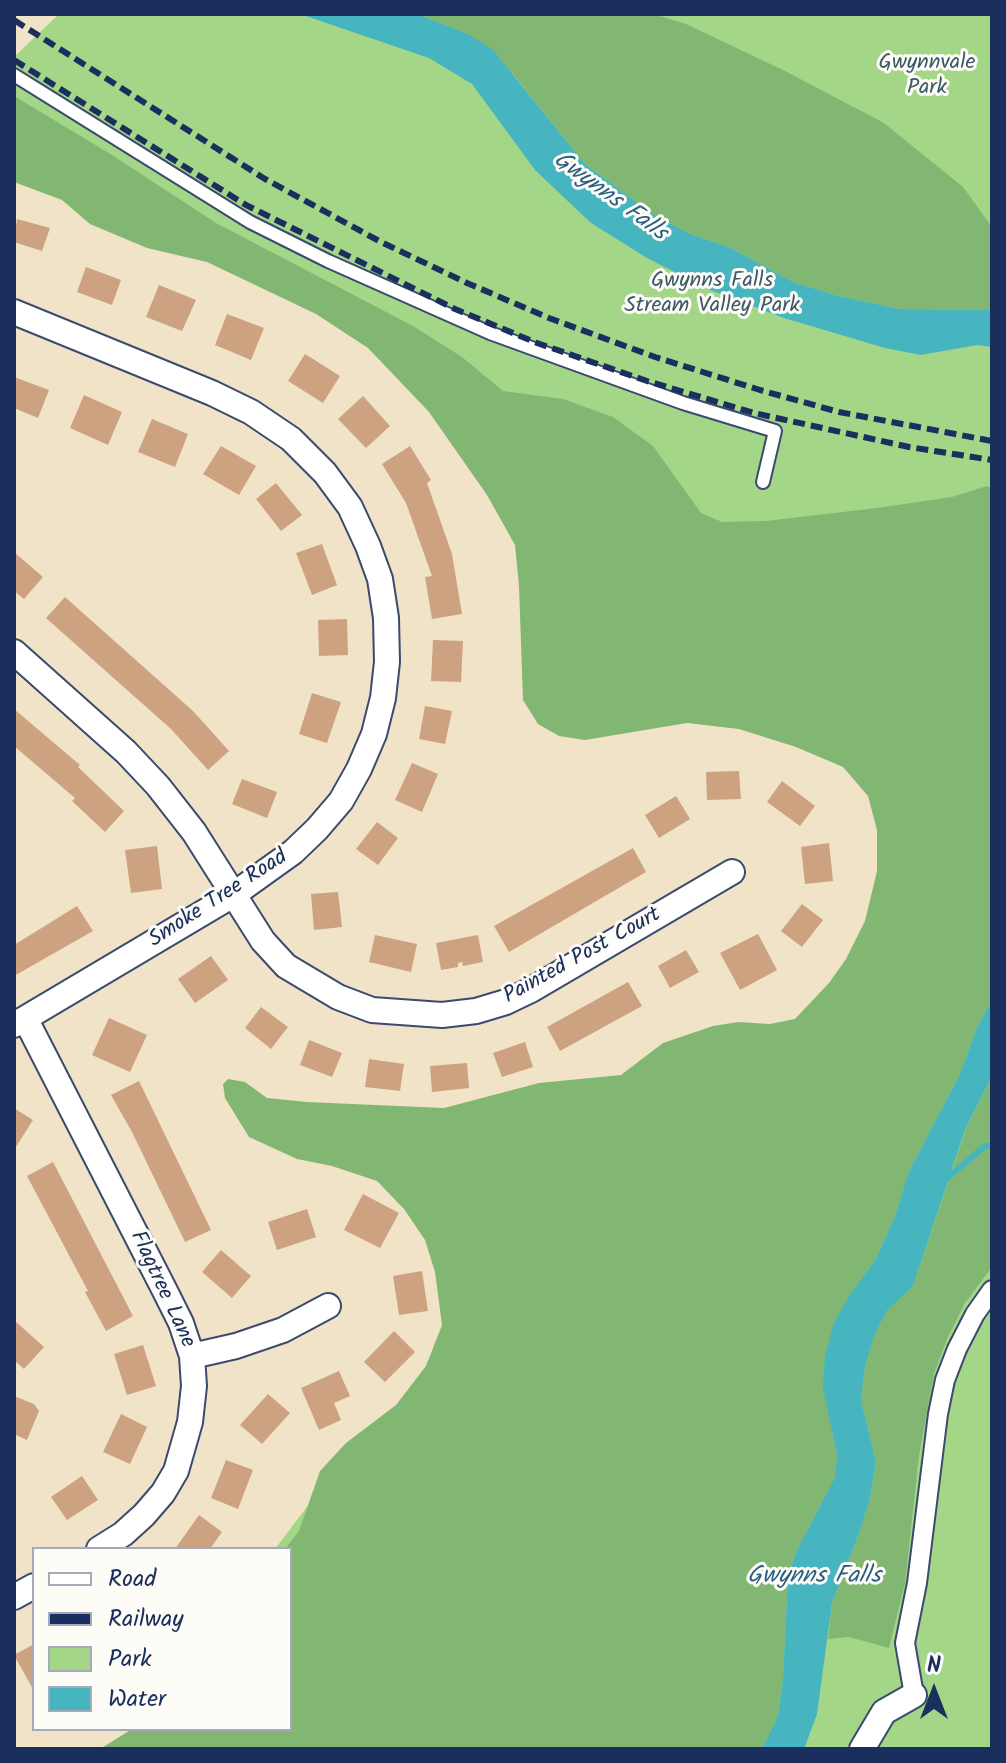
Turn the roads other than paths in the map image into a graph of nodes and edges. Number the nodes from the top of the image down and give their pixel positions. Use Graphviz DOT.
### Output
graph roads {
  1 [pos="14,75"];
  2 [pos="14,312"];
  3 [pos="763,482"];
  4 [pos="14,652"];
  5 [pos="732,872"];
  6 [pos="233,895"];
  7 [pos="20,1023"];
  8 [pos="992,1290"];
  9 [pos="328,1306"];
  10 [pos="192,1356"];
  11 [pos="102,1547"];
  12 [pos="32,1587"];
  13 [pos="14,1597"];
  14 [pos="914,1695"];
  15 [pos="862,1749"];
  1 -- 3 [label="lane"];
  2 -- 6 [label="street, Smoke Tree Road"];
  4 -- 6 [label="street, Painted Post Court"];
  5 -- 6 [label="street, Painted Post Court"];
  6 -- 7 [label="street, Smoke Tree Road"];
  7 -- 10 [label="street, Flagtree Lane"];
  8 -- 14 [label="street"];
  9 -- 10 [label="street"];
  10 -- 11 [label="street, Flagtree Lane"];
  12 -- 13 [label="street"];
  14 -- 15 [label="street"];
}
